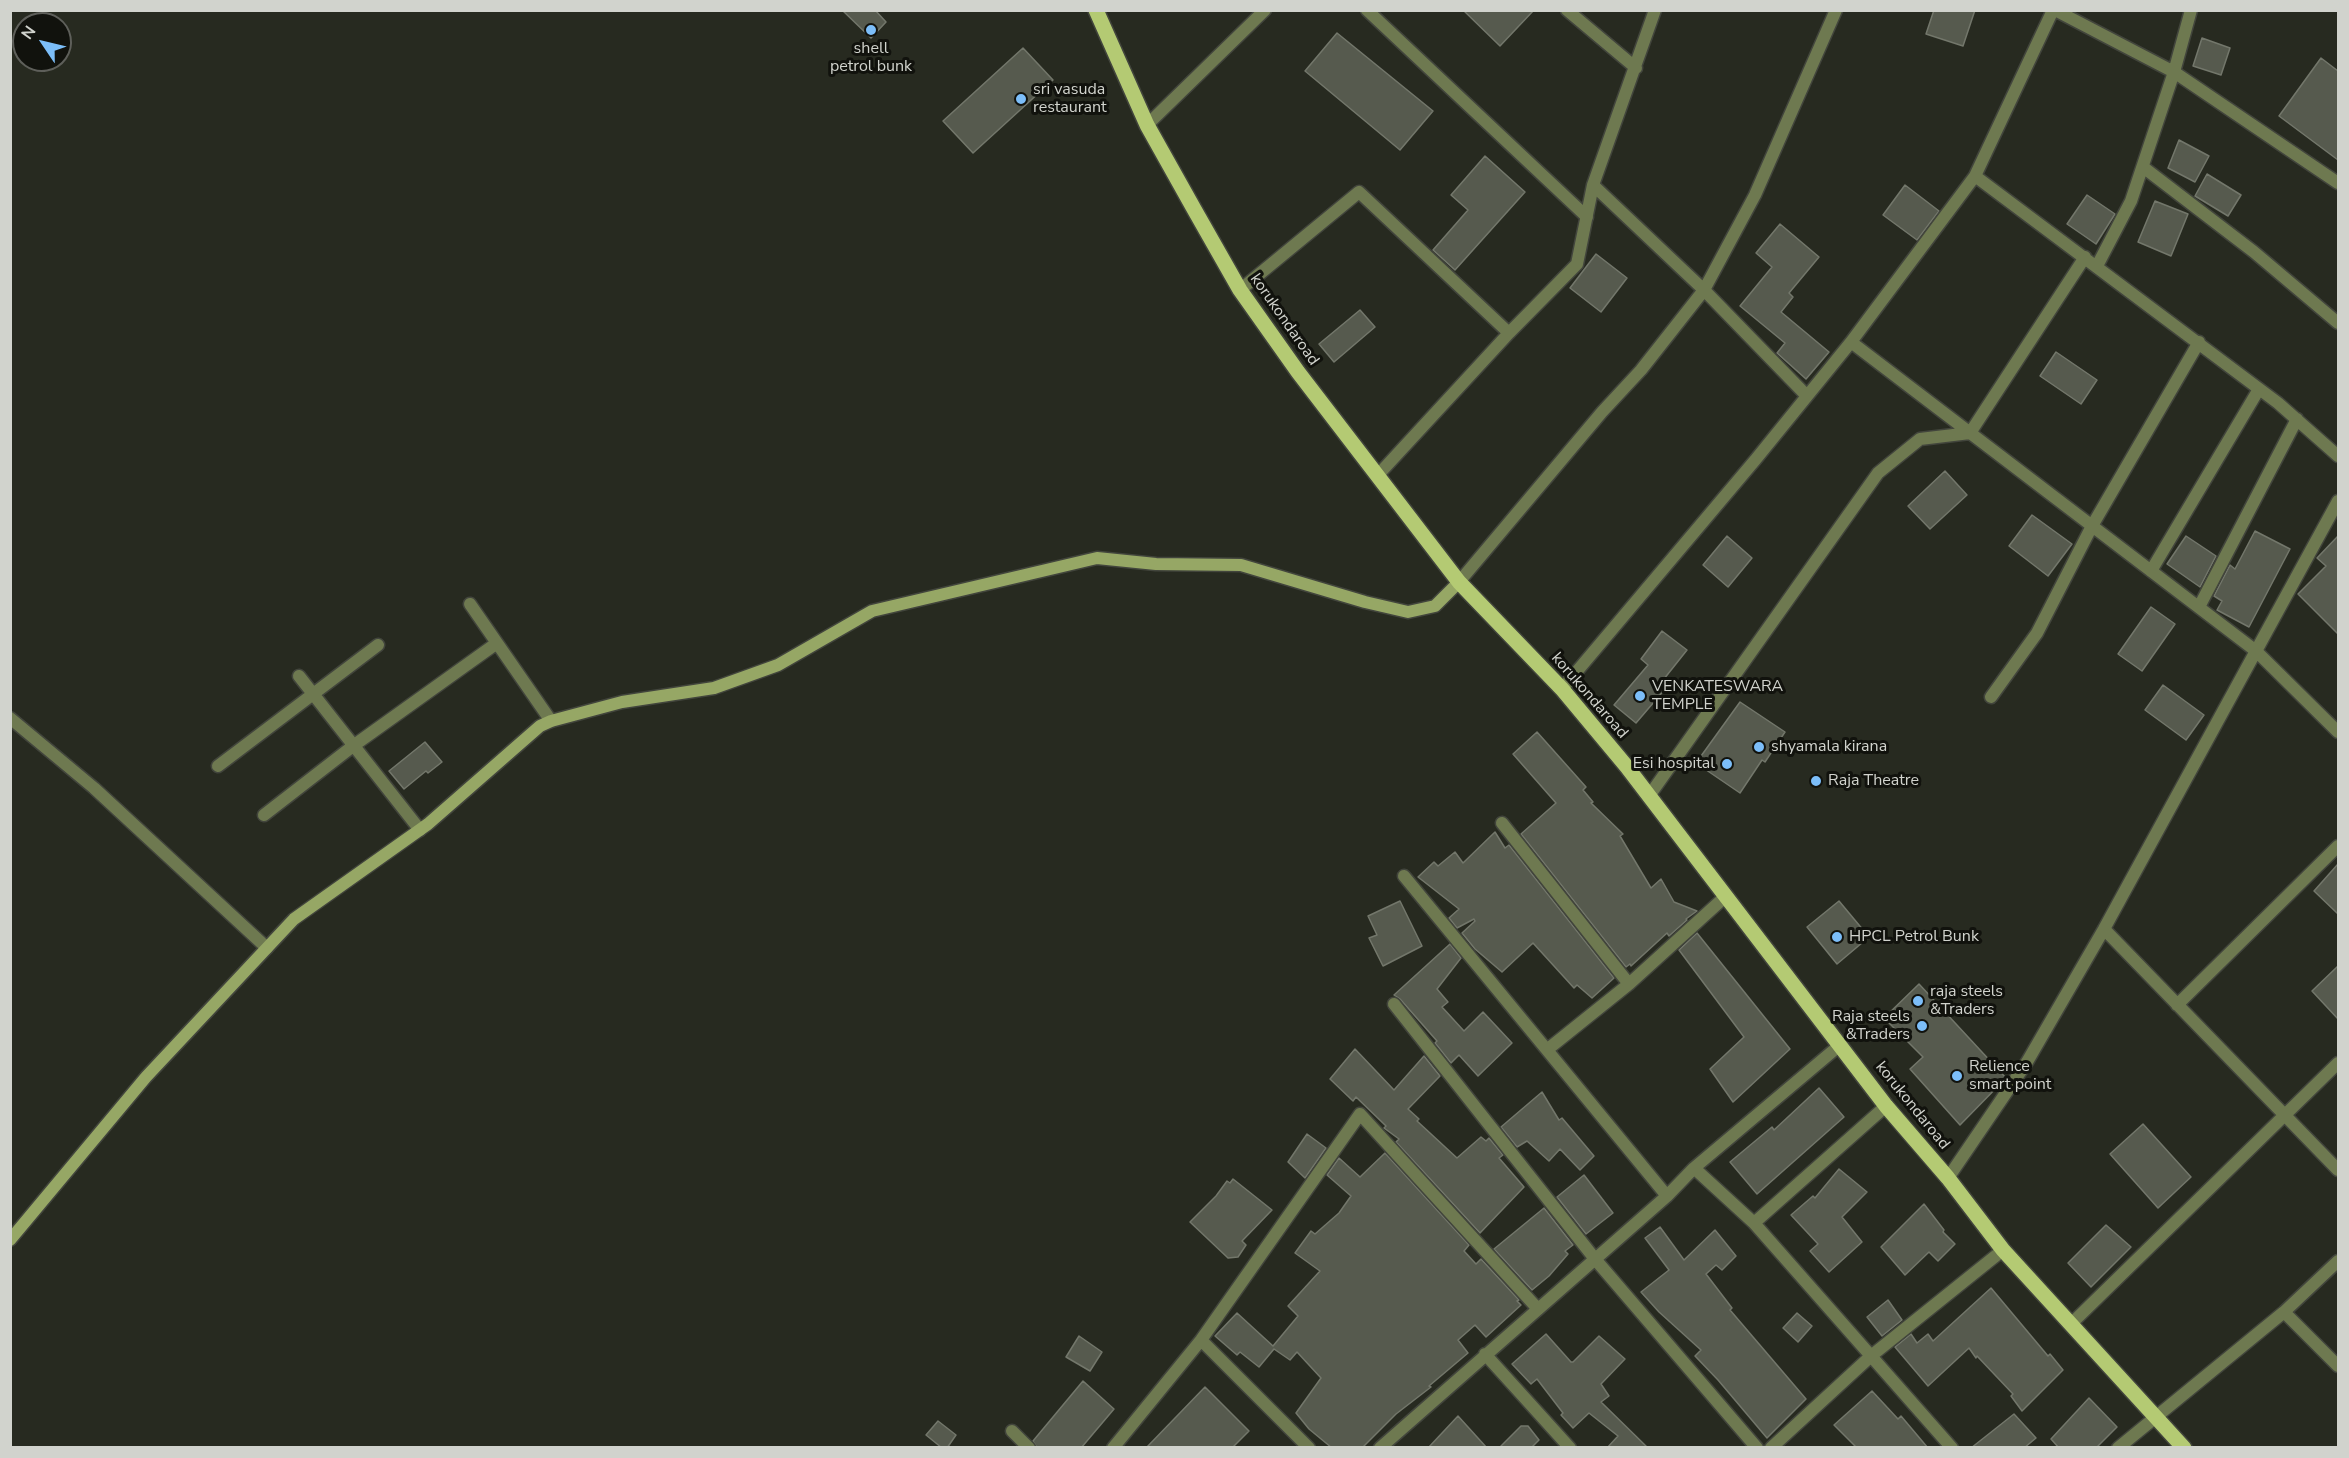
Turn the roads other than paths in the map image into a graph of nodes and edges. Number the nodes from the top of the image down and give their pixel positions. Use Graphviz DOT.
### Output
graph roads {
  1 [pos="1096,10"];
  2 [pos="1265,10"];
  3 [pos="1368,10"];
  4 [pos="1567,10"];
  5 [pos="1654,10"];
  6 [pos="1836,10"];
  7 [pos="2054,10"];
  8 [pos="2191,10"];
  9 [pos="1636,69"];
  10 [pos="2174,72"];
  11 [pos="1147,125"];
  12 [pos="2143,167"];
  13 [pos="1975,176"];
  14 [pos="2338,183"];
  15 [pos="1593,185"];
  16 [pos="1587,217"];
  17 [pos="2085,257"];
  18 [pos="2097,266"];
  19 [pos="1240,290"];
  20 [pos="1704,290"];
  21 [pos="2338,323"];
  22 [pos="1509,333"];
  23 [pos="1851,342"];
  24 [pos="2199,342"];
  25 [pos="2259,389"];
  26 [pos="1807,396"];
  27 [pos="2297,419"];
  28 [pos="1970,433"];
  29 [pos="2338,456"];
  30 [pos="1378,475"];
  31 [pos="2338,501"];
  32 [pos="2092,526"];
  33 [pos="2151,572"];
  34 [pos="1459,582"];
  35 [pos="470,604"];
  36 [pos="2199,607"];
  37 [pos="497,643"];
  38 [pos="378,645"];
  39 [pos="2256,651"];
  40 [pos="299,676"];
  41 [pos="1562,689"];
  42 [pos="313,694"];
  43 [pos="1991,696"];
  44 [pos="10,718"];
  45 [pos="552,721"];
  46 [pos="2338,732"];
  47 [pos="354,745"];
  48 [pos="218,766"];
  49 [pos="1649,796"];
  50 [pos="264,815"];
  51 [pos="1502,823"];
  52 [pos="420,830"];
  53 [pos="2338,846"];
  54 [pos="1404,876"];
  55 [pos="1726,896"];
  56 [pos="2104,929"];
  57 [pos="267,948"];
  58 [pos="1629,984"];
  59 [pos="1394,1004"];
  60 [pos="2177,1005"];
  61 [pos="1840,1045"];
  62 [pos="1548,1049"];
  63 [pos="2338,1063"];
  64 [pos="1886,1106"];
  65 [pos="2285,1116"];
  66 [pos="1694,1168"];
  67 [pos="2338,1170"];
  68 [pos="1948,1178"];
  69 [pos="1667,1197"];
  70 [pos="1754,1223"];
  71 [pos="10,1240"];
  72 [pos="2003,1250"];
  73 [pos="1595,1259"];
  74 [pos="2338,1261"];
  75 [pos="1538,1309"];
  76 [pos="2284,1312"];
  77 [pos="2072,1323"];
  78 [pos="1201,1340"];
  79 [pos="1485,1354"];
  80 [pos="1871,1356"];
  81 [pos="2338,1366"];
  82 [pos="2156,1417"];
  83 [pos="1012,1431"];
  84 [pos="1029,1448"];
  85 [pos="1113,1448"];
  86 [pos="1309,1448"];
  87 [pos="1380,1448"];
  88 [pos="1570,1448"];
  89 [pos="1757,1448"];
  90 [pos="1771,1448"];
  91 [pos="1952,1448"];
  92 [pos="2118,1448"];
  93 [pos="2184,1448"];
  1 -- 11 [label="main road, korukondaroad"];
  2 -- 11 [label="street"];
  3 -- 16 [label="street"];
  4 -- 9 [label="street"];
  5 -- 9 [label="street"];
  6 -- 20 [label="street"];
  7 -- 10 [label="street"];
  7 -- 13 [label="street"];
  8 -- 10 [label="street"];
  9 -- 15 [label="street"];
  10 -- 12 [label="street"];
  10 -- 14 [label="street"];
  11 -- 19 [label="main road, korukondaroad"];
  12 -- 18 [label="street"];
  12 -- 21 [label="street"];
  13 -- 17 [label="street"];
  13 -- 23 [label="street"];
  15 -- 16 [label="street"];
  15 -- 20 [label="street"];
  16 -- 22 [label="street"];
  17 -- 18 [label="street"];
  17 -- 28 [label="street"];
  18 -- 24 [label="street"];
  19 -- 22 [label="street"];
  19 -- 30 [label="main road, korukondaroad"];
  20 -- 26 [label="street"];
  20 -- 34 [label="street"];
  22 -- 30 [label="street"];
  23 -- 26 [label="street"];
  23 -- 28 [label="street"];
  24 -- 25 [label="street"];
  24 -- 32 [label="street"];
  25 -- 27 [label="street"];
  25 -- 33 [label="street"];
  26 -- 41 [label="street"];
  27 -- 29 [label="street"];
  27 -- 36 [label="street"];
  28 -- 32 [label="street"];
  28 -- 49 [label="street"];
  30 -- 34 [label="main road, korukondaroad"];
  31 -- 39 [label="street"];
  32 -- 33 [label="street"];
  32 -- 43 [label="street"];
  33 -- 36 [label="street"];
  34 -- 41 [label="main road, korukondaroad"];
  34 -- 45 [label="main road"];
  35 -- 37 [label="street"];
  36 -- 39 [label="street"];
  37 -- 45 [label="street"];
  37 -- 47 [label="street"];
  38 -- 42 [label="street"];
  39 -- 46 [label="street"];
  39 -- 56 [label="street"];
  40 -- 42 [label="street"];
  41 -- 49 [label="main road, korukondaroad"];
  42 -- 47 [label="street"];
  42 -- 48 [label="street"];
  44 -- 57 [label="street"];
  45 -- 52 [label="main road"];
  47 -- 50 [label="street"];
  47 -- 52 [label="street"];
  49 -- 55 [label="main road, korukondaroad"];
  51 -- 58 [label="street"];
  52 -- 57 [label="main road"];
  53 -- 60 [label="street"];
  54 -- 62 [label="street"];
  55 -- 58 [label="street"];
  55 -- 61 [label="main road, korukondaroad"];
  56 -- 60 [label="street"];
  56 -- 68 [label="street"];
  57 -- 71 [label="main road"];
  58 -- 62 [label="street"];
  59 -- 73 [label="street"];
  60 -- 65 [label="street"];
  61 -- 64 [label="main road, korukondaroad"];
  61 -- 66 [label="street"];
  62 -- 69 [label="street"];
  63 -- 65 [label="street"];
  64 -- 68 [label="main road, korukondaroad"];
  64 -- 70 [label="street"];
  65 -- 67 [label="street"];
  65 -- 77 [label="street"];
  66 -- 69 [label="street"];
  66 -- 70 [label="street"];
  68 -- 72 [label="main road, korukondaroad"];
  69 -- 73 [label="street"];
  70 -- 80 [label="street"];
  72 -- 77 [label="main road, korukondaroad"];
  72 -- 80 [label="street"];
  73 -- 75 [label="street"];
  73 -- 89 [label="street"];
  74 -- 76 [label="street"];
  75 -- 78 [label="street"];
  75 -- 79 [label="street"];
  76 -- 81 [label="street"];
  76 -- 82 [label="street"];
  77 -- 82 [label="main road, korukondaroad"];
  78 -- 85 [label="street"];
  78 -- 86 [label="street"];
  79 -- 87 [label="street"];
  79 -- 88 [label="street"];
  80 -- 90 [label="street"];
  80 -- 91 [label="street"];
  82 -- 92 [label="street"];
  82 -- 93 [label="main road, korukondaroad"];
  83 -- 84 [label="street"];
}
